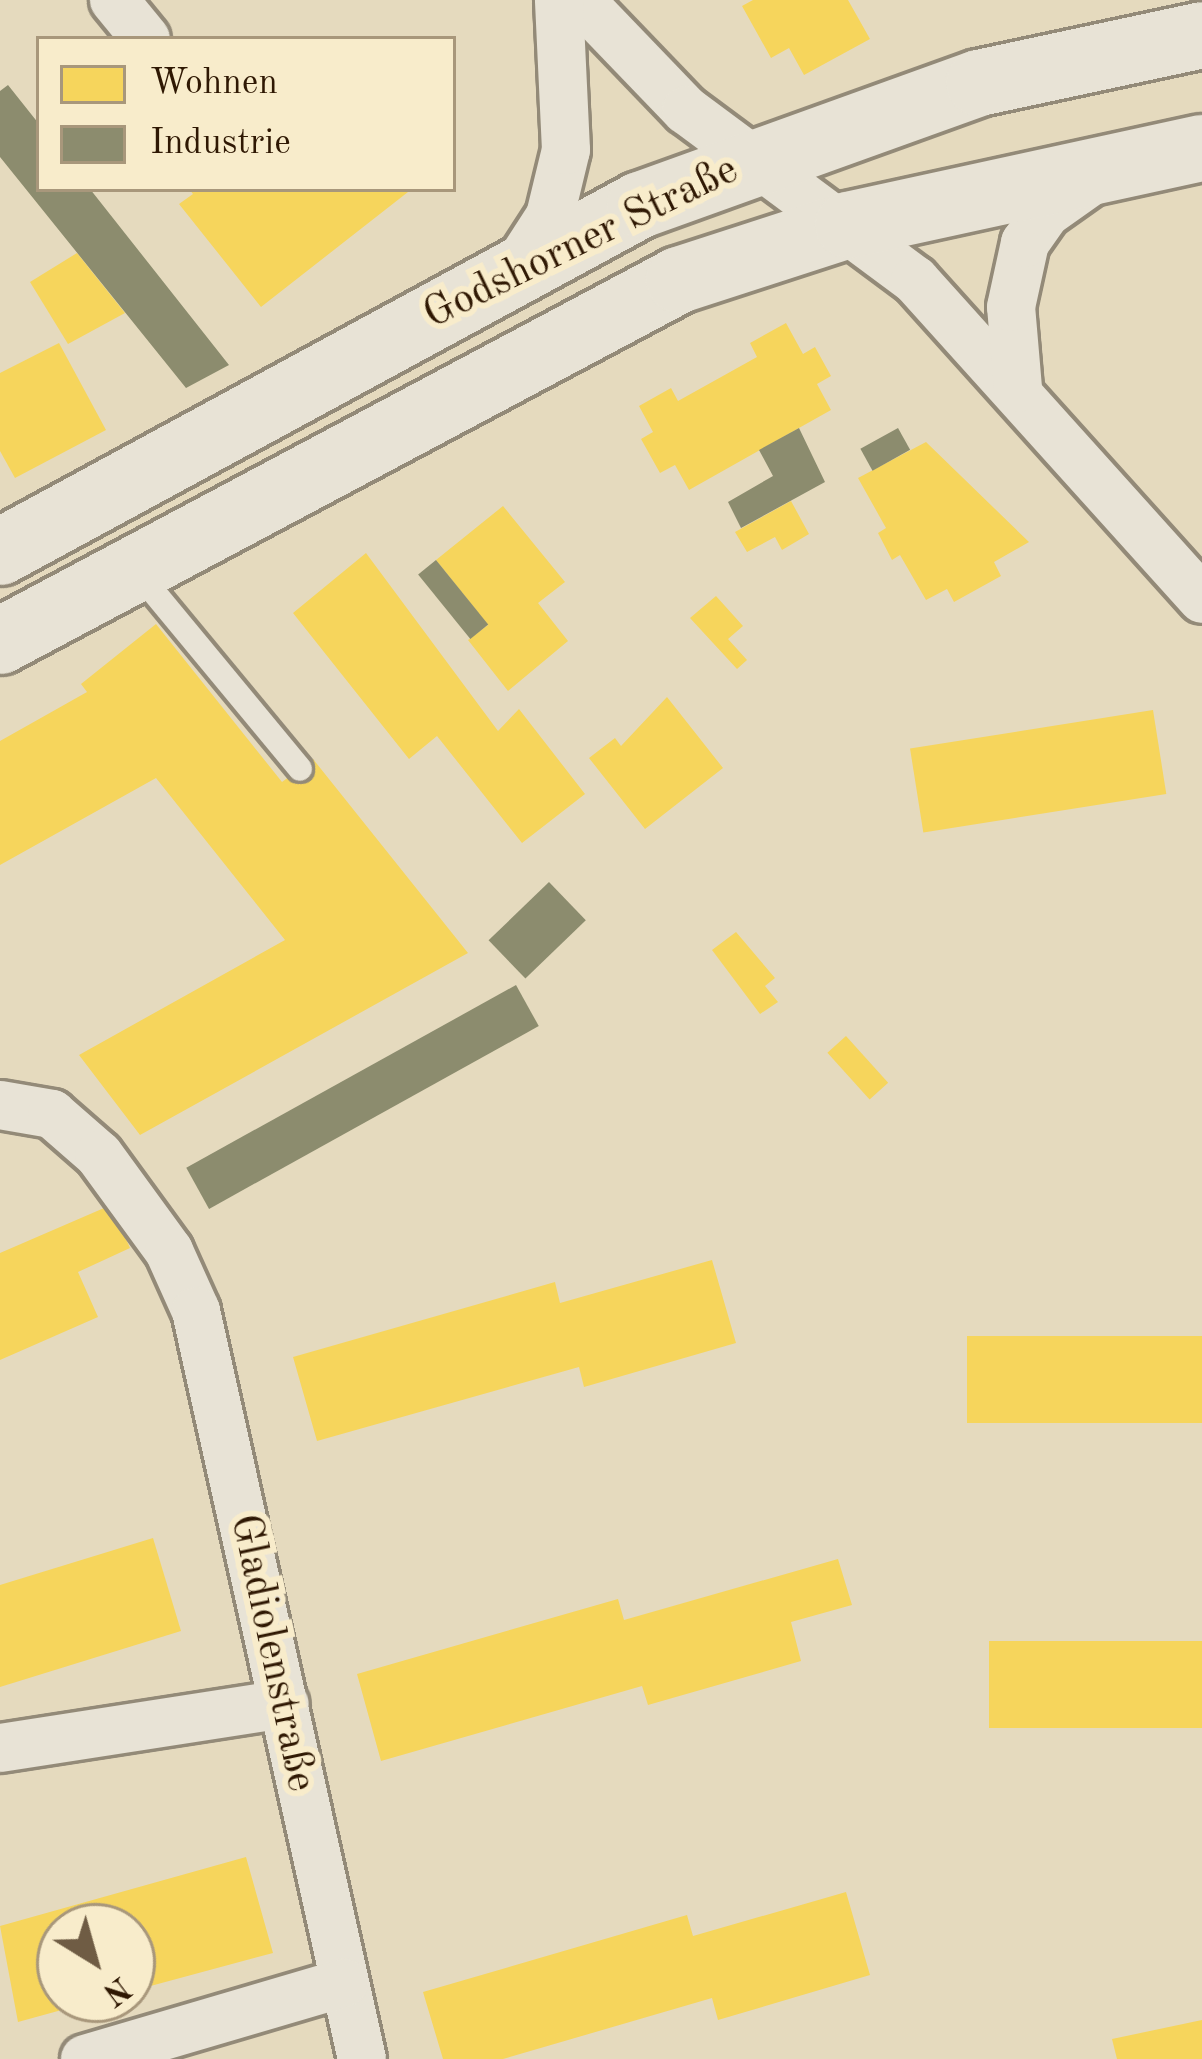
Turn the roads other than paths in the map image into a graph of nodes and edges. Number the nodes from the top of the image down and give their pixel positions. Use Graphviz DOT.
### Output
graph roads {
  1 [pos="114,0"];
  2 [pos="560,0"];
  3 [pos="580,0"];
  4 [pos="1202,34"];
  5 [pos="144,36"];
  6 [pos="1202,148"];
  7 [pos="758,158"];
  8 [pos="1120,160"];
  9 [pos="848,226"];
  10 [pos="518,267"];
  11 [pos="1018,388"];
  12 [pos="0,552"];
  13 [pos="133,567"];
  14 [pos="1202,599"];
  15 [pos="0,641"];
  16 [pos="300,769"];
  17 [pos="0,1105"];
  18 [pos="285,1704"];
  19 [pos="0,1748"];
  20 [pos="344,1983"];
  21 [pos="86,2059"];
  22 [pos="362,2059"];
  1 -- 5 [label="street"];
  2 -- 10 [label="street"];
  3 -- 7 [label="street"];
  4 -- 7 [label="main road, Godshorner Straße"];
  6 -- 8 [label="main road, Godshorner Straße"];
  7 -- 9 [label="street"];
  7 -- 10 [label="main road, Godshorner Straße"];
  8 -- 9 [label="main road, Godshorner Straße"];
  8 -- 11 [label="street"];
  9 -- 11 [label="street"];
  9 -- 13 [label="main road, Godshorner Straße"];
  10 -- 12 [label="main road, Godshorner Straße"];
  11 -- 14 [label="street"];
  13 -- 15 [label="main road, Godshorner Straße"];
  13 -- 16 [label="lane"];
  17 -- 18 [label="street, Gladiolenstraße"];
  18 -- 19 [label="street"];
  18 -- 20 [label="street, Gladiolenstraße"];
  20 -- 21 [label="street"];
  20 -- 22 [label="street, Gladiolenstraße"];
}
